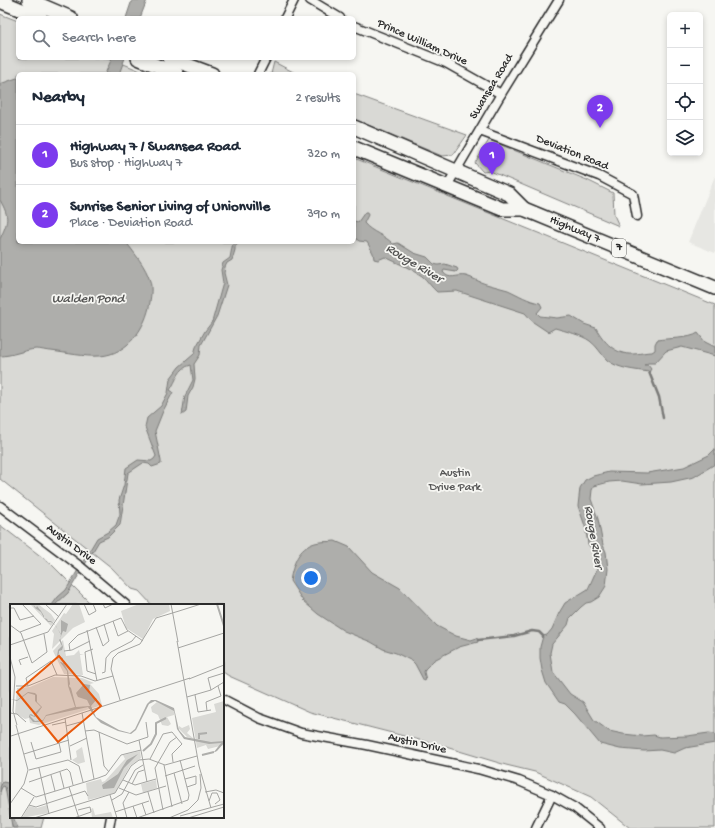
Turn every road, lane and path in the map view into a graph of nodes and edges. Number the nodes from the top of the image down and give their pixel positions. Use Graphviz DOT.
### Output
graph roads {
  1 [pos="29,0"];
  2 [pos="294,0"];
  3 [pos="310,0"];
  4 [pos="0,1"];
  5 [pos="556,1"];
  6 [pos="36,16"];
  7 [pos="66,16"];
  8 [pos="286,16"];
  9 [pos="337,16"];
  10 [pos="356,27"];
  11 [pos="143,60"];
  12 [pos="174,60"];
  13 [pos="265,60"];
  14 [pos="171,72"];
  15 [pos="207,72"];
  16 [pos="259,72"];
  17 [pos="501,94"];
  18 [pos="356,129"];
  19 [pos="480,131"];
  20 [pos="356,149"];
  21 [pos="456,172"];
  22 [pos="447,186"];
  23 [pos="524,209"];
  24 [pos="637,216"];
  25 [pos="715,288"];
  26 [pos="0,506"];
  27 [pos="125,604"];
  28 [pos="224,700"];
  29 [pos="552,795"];
  30 [pos="111,818"];
  31 [pos="109,828"];
  32 [pos="536,828"];
  33 [pos="600,828"];
  1 -- 7 [label="main road"];
  2 -- 8 [label="street"];
  3 -- 9 [label="street"];
  4 -- 6 [label="main road"];
  5 -- 17 [label="street, Swansea Road"];
  10 -- 17 [label="street, Prince William Drive"];
  11 -- 14 [label="main road"];
  12 -- 15 [label="main road"];
  13 -- 16 [label="street"];
  17 -- 19 [label="street, Swansea Road"];
  18 -- 21 [label="main road, Highway 7 / 7"];
  19 -- 21 [label="street, Swansea Road"];
  19 -- 24 [label="street, Deviation Road"];
  20 -- 22 [label="main road, Highway 7 / 7"];
  21 -- 22 [label="street, Swansea Road"];
  21 -- 23 [label="main road, Highway 7 / 7"];
  22 -- 23 [label="main road, Highway 7 / 7"];
  23 -- 25 [label="main road, Highway 7 / 7"];
  26 -- 27 [label="street, Austin Drive"];
  28 -- 29 [label="street, Austin Drive"];
  29 -- 32 [label="street"];
  29 -- 33 [label="street, Austin Drive"];
  30 -- 31 [label="street"];
}
